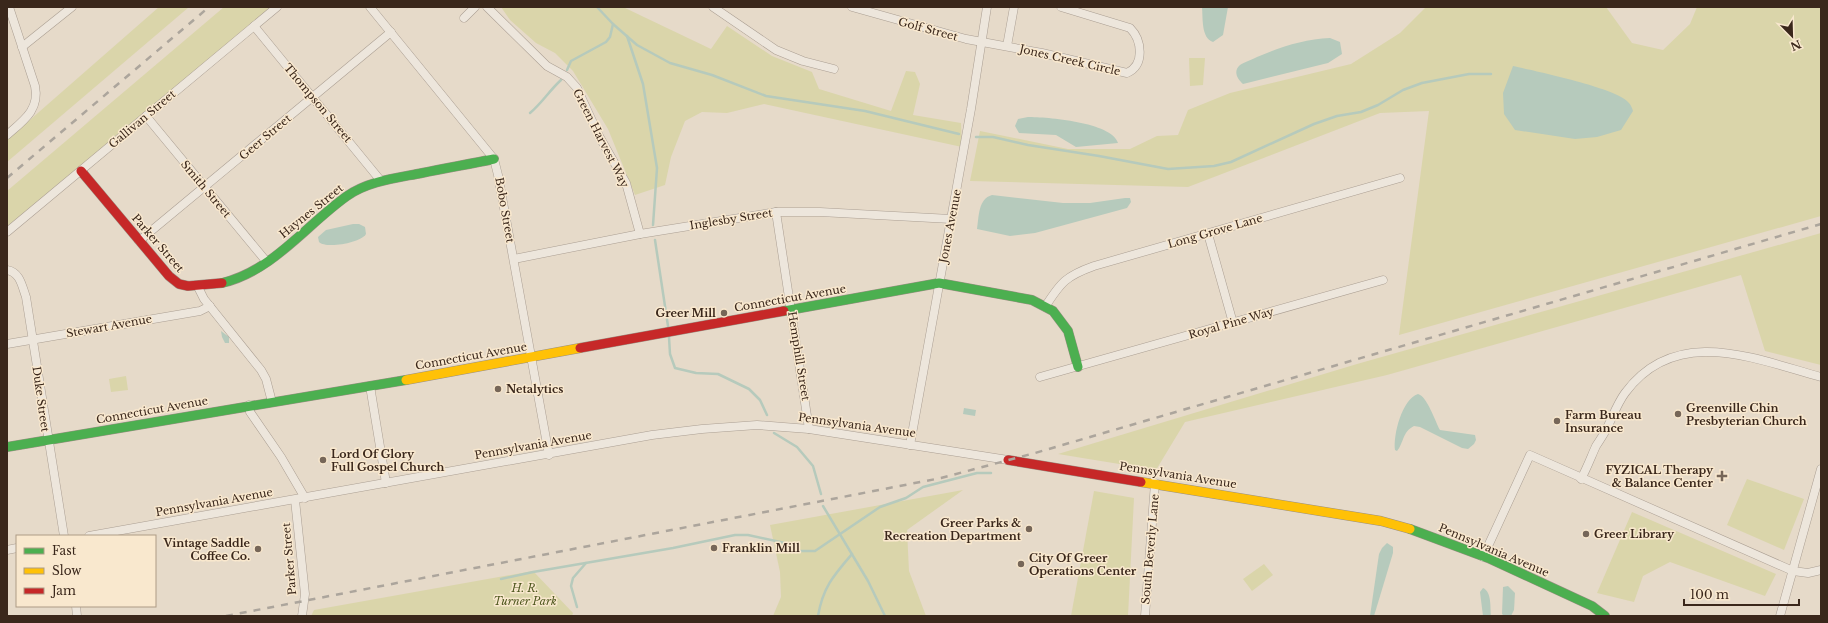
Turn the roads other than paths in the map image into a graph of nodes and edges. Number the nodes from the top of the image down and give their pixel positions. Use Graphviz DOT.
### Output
graph roads {
  1 [pos="9,7"];
  2 [pos="72,7"];
  3 [pos="277,7"];
  4 [pos="370,7"];
  5 [pos="475,7"];
  6 [pos="487,7"];
  7 [pos="713,7"];
  8 [pos="852,7"];
  9 [pos="987,7"];
  10 [pos="1014,7"];
  11 [pos="1061,7"];
  12 [pos="464,18"];
  13 [pos="254,26"];
  14 [pos="391,32"];
  15 [pos="982,41"];
  16 [pos="1007,46"];
  17 [pos="22,47"];
  18 [pos="834,69"];
  19 [pos="313,96"];
  20 [pos="146,116"];
  21 [pos="7,135"];
  22 [pos="494,159"];
  23 [pos="81,171"];
  24 [pos="1400,178"];
  25 [pos="381,181"];
  26 [pos="205,187"];
  27 [pos="776,212"];
  28 [pos="951,219"];
  29 [pos="7,232"];
  30 [pos="640,234"];
  31 [pos="1208,234"];
  32 [pos="139,242"];
  33 [pos="514,258"];
  34 [pos="266,261"];
  35 [pos="7,270"];
  36 [pos="1383,280"];
  37 [pos="939,283"];
  38 [pos="198,286"];
  39 [pos="210,306"];
  40 [pos="1045,306"];
  41 [pos="792,310"];
  42 [pos="1233,323"];
  43 [pos="33,339"];
  44 [pos="7,344"];
  45 [pos="531,357"];
  46 [pos="1078,366"];
  47 [pos="1040,377"];
  48 [pos="1821,377"];
  49 [pos="370,386"];
  50 [pos="272,402"];
  51 [pos="249,405"];
  52 [pos="810,429"];
  53 [pos="47,440"];
  54 [pos="910,445"];
  55 [pos="7,446"];
  56 [pos="549,455"];
  57 [pos="1008,460"];
  58 [pos="1821,469"];
  59 [pos="1581,479"];
  60 [pos="386,483"];
  61 [pos="1156,483"];
  62 [pos="305,498"];
  63 [pos="296,500"];
  64 [pos="64,535"];
  65 [pos="95,535"];
  66 [pos="1483,557"];
  67 [pos="1821,570"];
  68 [pos="1793,571"];
  69 [pos="302,616"];
  70 [pos="1145,616"];
  71 [pos="1605,616"];
  72 [pos="1780,616"];
  1 -- 17 [label="street"];
  2 -- 17 [label="street"];
  3 -- 13 [label="street, Gallivan Street"];
  4 -- 14 [label="street, Bobo Street"];
  5 -- 12 [label="street"];
  6 -- 30 [label="street, Green Harvest Way"];
  7 -- 18 [label="street"];
  8 -- 15 [label="street, Golf Street"];
  9 -- 15 [label="street, Jones Avenue"];
  10 -- 16 [label="street, Jones Creek Circle"];
  11 -- 16 [label="street, Jones Creek Circle"];
  13 -- 19 [label="street, Thompson Street"];
  13 -- 20 [label="street, Gallivan Street"];
  14 -- 19 [label="street, Geer Street"];
  14 -- 22 [label="street, Bobo Street"];
  15 -- 16 [label="street, Jones Creek Circle"];
  15 -- 28 [label="street, Jones Avenue"];
  17 -- 21 [label="street"];
  19 -- 25 [label="street, Thompson Street"];
  19 -- 26 [label="street, Geer Street"];
  20 -- 23 [label="street, Gallivan Street"];
  20 -- 26 [label="street, Smith Street"];
  22 -- 25 [label="street, Haynes Street"];
  22 -- 33 [label="street, Bobo Street"];
  23 -- 29 [label="street, Gallivan Street"];
  23 -- 32 [label="street, Parker Street"];
  24 -- 31 [label="street, Long Grove Lane"];
  25 -- 34 [label="street, Haynes Street"];
  26 -- 32 [label="street, Geer Street"];
  26 -- 34 [label="street, Smith Street"];
  27 -- 28 [label="street, Inglesby Street"];
  27 -- 30 [label="street, Inglesby Street"];
  27 -- 41 [label="street, Hemphill Street"];
  28 -- 37 [label="street, Jones Avenue"];
  30 -- 33 [label="street, Inglesby Street"];
  31 -- 40 [label="street, Long Grove Lane"];
  31 -- 42 [label="street"];
  32 -- 38 [label="street, Parker Street"];
  33 -- 45 [label="street, Bobo Street"];
  34 -- 38 [label="street, Haynes Street"];
  35 -- 43 [label="street, Duke Street"];
  36 -- 42 [label="street, Royal Pine Way"];
  37 -- 40 [label="street"];
  37 -- 41 [label="street, Connecticut Avenue"];
  37 -- 54 [label="street, Jones Avenue"];
  38 -- 39 [label="street"];
  39 -- 43 [label="street, Stewart Avenue"];
  39 -- 50 [label="street"];
  40 -- 46 [label="street"];
  41 -- 45 [label="street, Connecticut Avenue"];
  41 -- 52 [label="street, Hemphill Street"];
  42 -- 46 [label="street, Royal Pine Way"];
  43 -- 44 [label="street, Stewart Avenue"];
  43 -- 53 [label="street, Duke Street"];
  45 -- 49 [label="street, Connecticut Avenue"];
  45 -- 56 [label="street, Bobo Street"];
  46 -- 47 [label="street, Royal Pine Way"];
  48 -- 59 [label="street"];
  49 -- 50 [label="street, Connecticut Avenue"];
  49 -- 60 [label="street"];
  50 -- 51 [label="street, Connecticut Avenue"];
  51 -- 53 [label="street, Connecticut Avenue"];
  51 -- 62 [label="street"];
  52 -- 54 [label="street, Pennsylvania Avenue"];
  52 -- 56 [label="street, Pennsylvania Avenue"];
  53 -- 55 [label="street, Connecticut Avenue"];
  53 -- 64 [label="street, Duke Street"];
  54 -- 57 [label="street, Pennsylvania Avenue"];
  56 -- 60 [label="street, Pennsylvania Avenue"];
  57 -- 61 [label="street, Pennsylvania Avenue"];
  58 -- 68 [label="street"];
  59 -- 66 [label="street"];
  59 -- 68 [label="street"];
  60 -- 62 [label="street, Pennsylvania Avenue"];
  61 -- 66 [label="street, Pennsylvania Avenue"];
  61 -- 70 [label="street, South Beverly Lane"];
  62 -- 63 [label="street, Pennsylvania Avenue"];
  63 -- 65 [label="street, Pennsylvania Avenue"];
  63 -- 69 [label="street, Parker Street"];
  66 -- 71 [label="street, Pennsylvania Avenue"];
  67 -- 68 [label="street"];
  68 -- 72 [label="street"];
}
